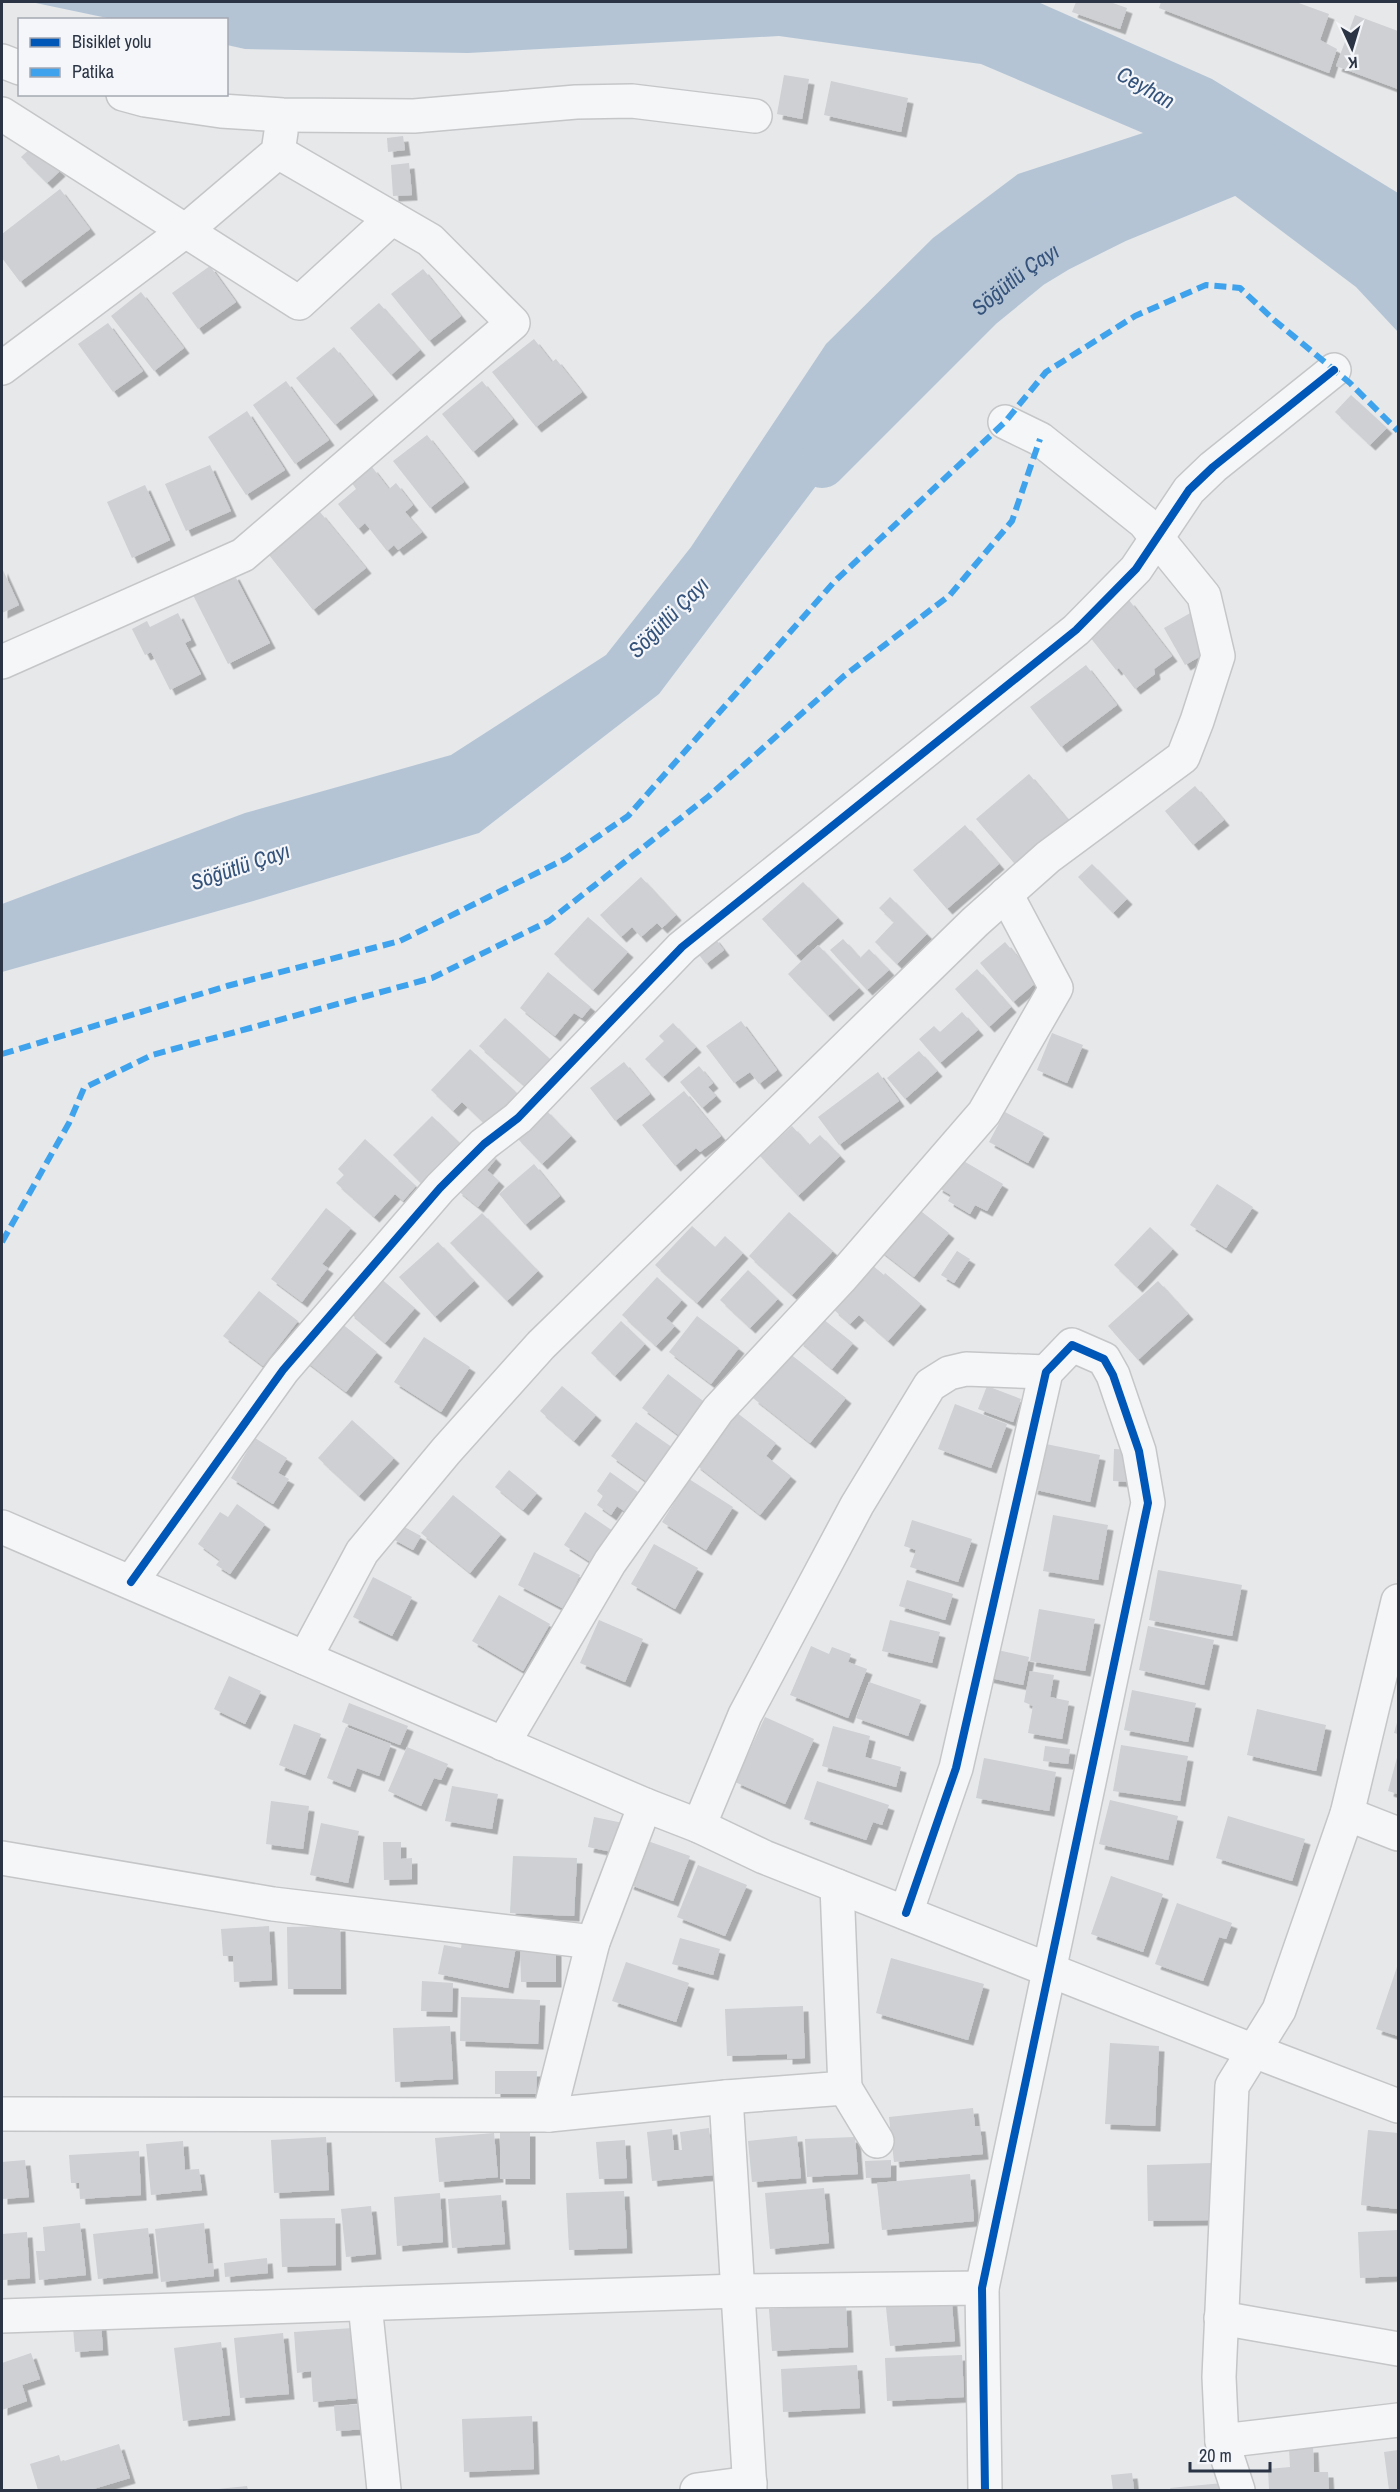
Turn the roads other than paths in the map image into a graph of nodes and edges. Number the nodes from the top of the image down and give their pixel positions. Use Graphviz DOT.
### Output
graph roads {
  1 [pos="2,61"];
  2 [pos="18,67"];
  3 [pos="130,96"];
  4 [pos="2,114"];
  5 [pos="283,115"];
  6 [pos="755,116"];
  7 [pos="278,152"];
  8 [pos="392,218"];
  9 [pos="185,231"];
  10 [pos="2,368"];
  11 [pos="1335,370"];
  12 [pos="1005,422"];
  13 [pos="1156,538"];
  14 [pos="2,662"];
  15 [pos="1006,894"];
  16 [pos="1046,1372"];
  17 [pos="2,1527"];
  18 [pos="131,1582"];
  19 [pos="1398,1601"];
  20 [pos="305,1658"];
  21 [pos="503,1744"];
  22 [pos="645,1805"];
  23 [pos="1347,1814"];
  24 [pos="699,1826"];
  25 [pos="1398,1834"];
  26 [pos="2,1858"];
  27 [pos="837,1886"];
  28 [pos="906,1913"];
  29 [pos="593,1942"];
  30 [pos="1049,1970"];
  31 [pos="1254,2051"];
  32 [pos="845,2088"];
  33 [pos="726,2097"];
  34 [pos="1398,2106"];
  35 [pos="2,2114"];
  36 [pos="549,2115"];
  37 [pos="877,2141"];
  38 [pos="982,2288"];
  39 [pos="738,2291"];
  40 [pos="365,2304"];
  41 [pos="2,2316"];
  42 [pos="1221,2318"];
  43 [pos="1398,2349"];
  44 [pos="1398,2420"];
  45 [pos="1222,2441"];
  46 [pos="750,2487"];
  47 [pos="384,2490"];
  48 [pos="697,2490"];
  49 [pos="985,2490"];
  50 [pos="1238,2490"];
  1 -- 2 [label="street"];
  3 -- 5 [label="street"];
  4 -- 9 [label="street"];
  5 -- 6 [label="street"];
  5 -- 7 [label="street"];
  7 -- 8 [label="street"];
  7 -- 9 [label="street"];
  8 -- 9 [label="street"];
  8 -- 14 [label="street"];
  9 -- 10 [label="street"];
  11 -- 13 [label="street"];
  12 -- 13 [label="street"];
  13 -- 15 [label="street"];
  13 -- 18 [label="street"];
  15 -- 20 [label="street"];
  15 -- 21 [label="street"];
  16 -- 24 [label="street"];
  16 -- 28 [label="street"];
  16 -- 30 [label="street"];
  17 -- 18 [label="street"];
  18 -- 20 [label="street"];
  19 -- 23 [label="street"];
  20 -- 21 [label="street"];
  21 -- 22 [label="street"];
  22 -- 24 [label="street"];
  22 -- 29 [label="street"];
  23 -- 25 [label="street"];
  23 -- 31 [label="street"];
  24 -- 27 [label="street"];
  26 -- 29 [label="street"];
  27 -- 28 [label="street"];
  27 -- 32 [label="street"];
  28 -- 30 [label="street"];
  29 -- 36 [label="street"];
  30 -- 31 [label="street"];
  30 -- 38 [label="street"];
  31 -- 34 [label="street"];
  31 -- 42 [label="street"];
  32 -- 33 [label="street"];
  32 -- 37 [label="street"];
  33 -- 36 [label="street"];
  33 -- 39 [label="street"];
  35 -- 36 [label="street"];
  38 -- 39 [label="street"];
  38 -- 49 [label="street"];
  39 -- 40 [label="street"];
  39 -- 46 [label="street"];
  40 -- 41 [label="street"];
  40 -- 47 [label="street"];
  42 -- 43 [label="street"];
  42 -- 45 [label="street"];
  44 -- 45 [label="street"];
  45 -- 50 [label="street"];
  46 -- 48 [label="street"];
}
